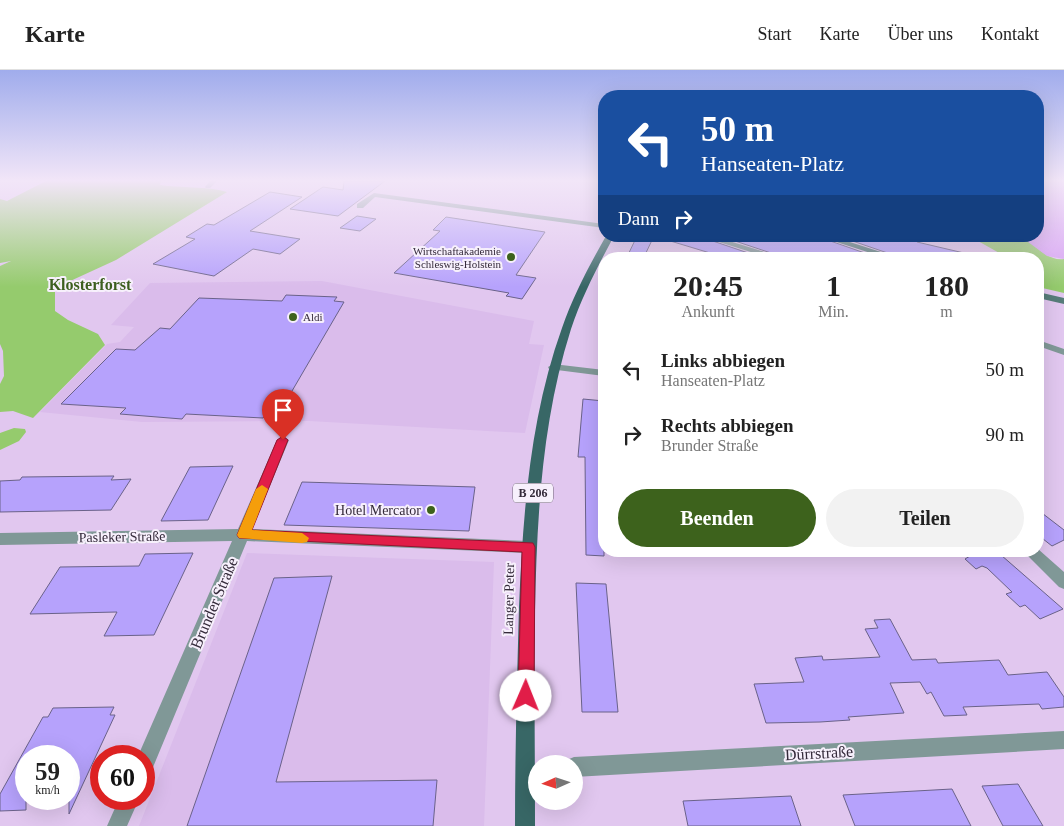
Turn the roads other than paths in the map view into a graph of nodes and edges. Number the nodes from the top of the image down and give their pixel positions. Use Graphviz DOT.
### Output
graph roads {
  1 [pos="532,216"];
  2 [pos="598,225"];
  3 [pos="725,242"];
  4 [pos="842,242"];
  5 [pos="760,252"];
  6 [pos="876,252"];
  7 [pos="598,258"];
  8 [pos="1044,296"];
  9 [pos="1064,301"];
  10 [pos="1044,344"];
  11 [pos="1064,352"];
  12 [pos="553,367"];
  13 [pos="598,372"];
  14 [pos="283,440"];
  15 [pos="244,535"];
  16 [pos="0,539"];
  17 [pos="528,547"];
  18 [pos="1037,557"];
  19 [pos="1064,582"];
  20 [pos="1064,740"];
  21 [pos="153,745"];
  22 [pos="531,755"];
  23 [pos="583,767"];
  24 [pos="528,798"];
  25 [pos="125,810"];
  26 [pos="118,826"];
  27 [pos="525,826"];
  1 -- 2 [label="street"];
  3 -- 5 [label="street"];
  4 -- 6 [label="main road"];
  7 -- 12 [label="main road, Langer Peter / B 206"];
  8 -- 9 [label="main road"];
  10 -- 11 [label="street"];
  12 -- 13 [label="street"];
  12 -- 17 [label="main road, Langer Peter / B 206"];
  14 -- 15 [label="street, Brunder Straße"];
  15 -- 16 [label="street, Pasleker Straße"];
  15 -- 17 [label="street, Pasleker Straße"];
  15 -- 21 [label="street, Brunder Straße"];
  17 -- 22 [label="main road, Langer Peter / B 206"];
  18 -- 19 [label="street"];
  20 -- 23 [label="street, Dürrstraße"];
  24 -- 27 [label="main road, Langer Peter / B 206"];
  25 -- 26 [label="street"];
}
